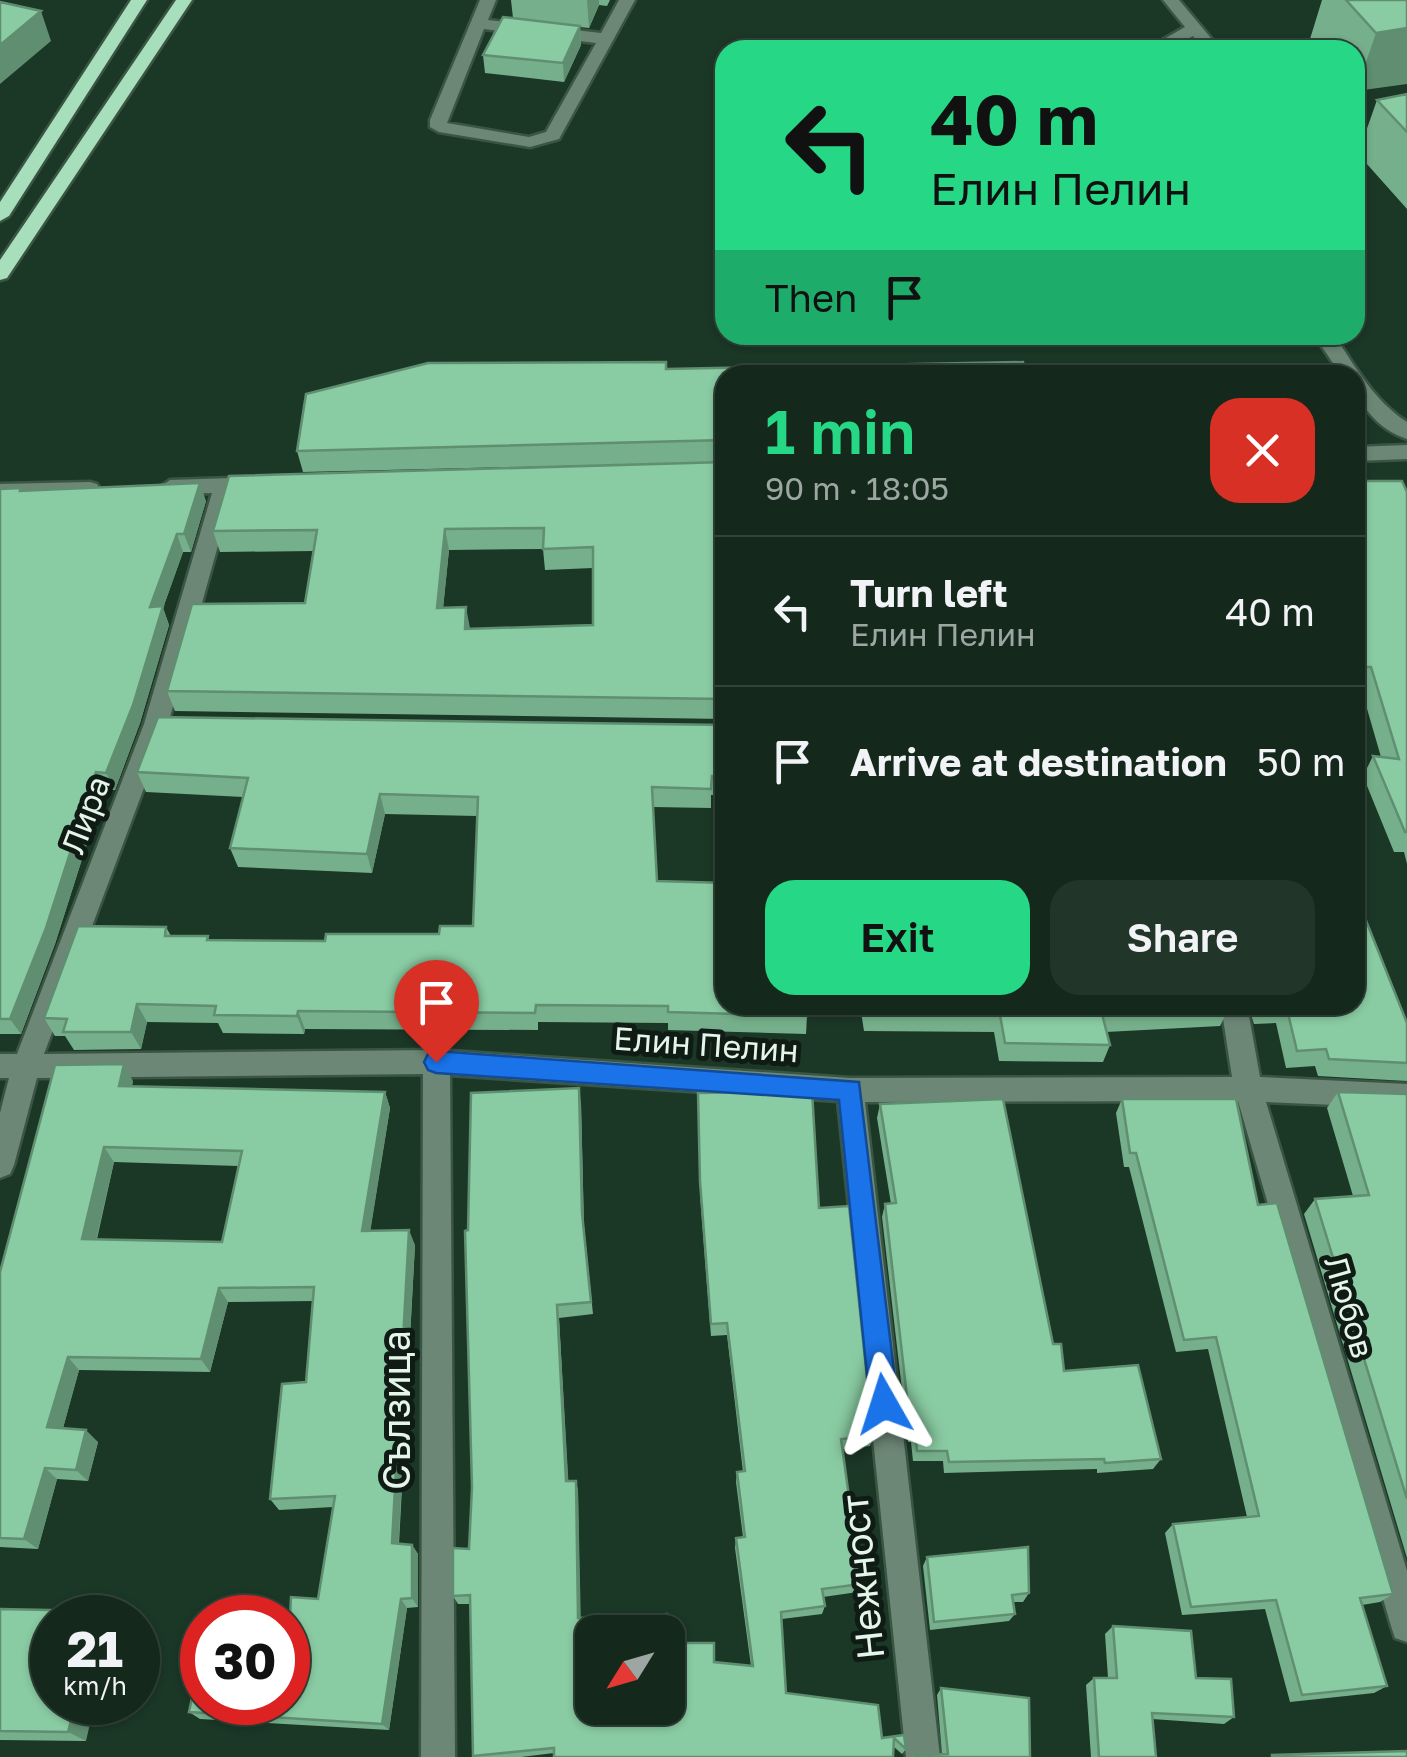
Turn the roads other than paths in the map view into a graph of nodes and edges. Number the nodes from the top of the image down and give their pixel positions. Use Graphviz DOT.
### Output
graph roads {
  1 [pos="140,0"];
  2 [pos="184,0"];
  3 [pos="488,0"];
  4 [pos="627,0"];
  5 [pos="1171,0"];
  6 [pos="480,24"];
  7 [pos="1194,29"];
  8 [pos="607,39"];
  9 [pos="1173,40"];
  10 [pos="1204,40"];
  11 [pos="0,216"];
  12 [pos="0,274"];
  13 [pos="1365,393"];
  14 [pos="1406,449"];
  15 [pos="1365,453"];
  16 [pos="282,484"];
  17 [pos="225,485"];
  18 [pos="150,487"];
  19 [pos="112,488"];
  20 [pos="0,491"];
  21 [pos="1236,1015"];
  22 [pos="436,1062"];
  23 [pos="13,1066"];
  24 [pos="850,1090"];
  25 [pos="1248,1090"];
  26 [pos="1407,1096"];
  27 [pos="0,1165"];
  28 [pos="1407,1626"];
  29 [pos="438,1757"];
  30 [pos="923,1757"];
  1 -- 11 [label="main road"];
  2 -- 12 [label="main road"];
  3 -- 6 [label="street"];
  4 -- 8 [label="street"];
  5 -- 7 [label="street"];
  6 -- 8 [label="street"];
  6 -- 8 [label="street"];
  7 -- 9 [label="street"];
  7 -- 10 [label="street"];
  13 -- 14 [label="street"];
  14 -- 15 [label="street"];
  16 -- 17 [label="street"];
  17 -- 18 [label="street"];
  17 -- 23 [label="street, Лира"];
  19 -- 20 [label="street"];
  21 -- 25 [label="street, Любов"];
  22 -- 23 [label="street, Елин Пелин"];
  22 -- 24 [label="street, Елин Пелин"];
  22 -- 29 [label="street, Сълзица"];
  23 -- 27 [label="street, Лира"];
  24 -- 25 [label="street, Елин Пелин"];
  24 -- 30 [label="street, Нежност"];
  25 -- 26 [label="street, Елин Пелин"];
  25 -- 28 [label="street, Любов"];
}
